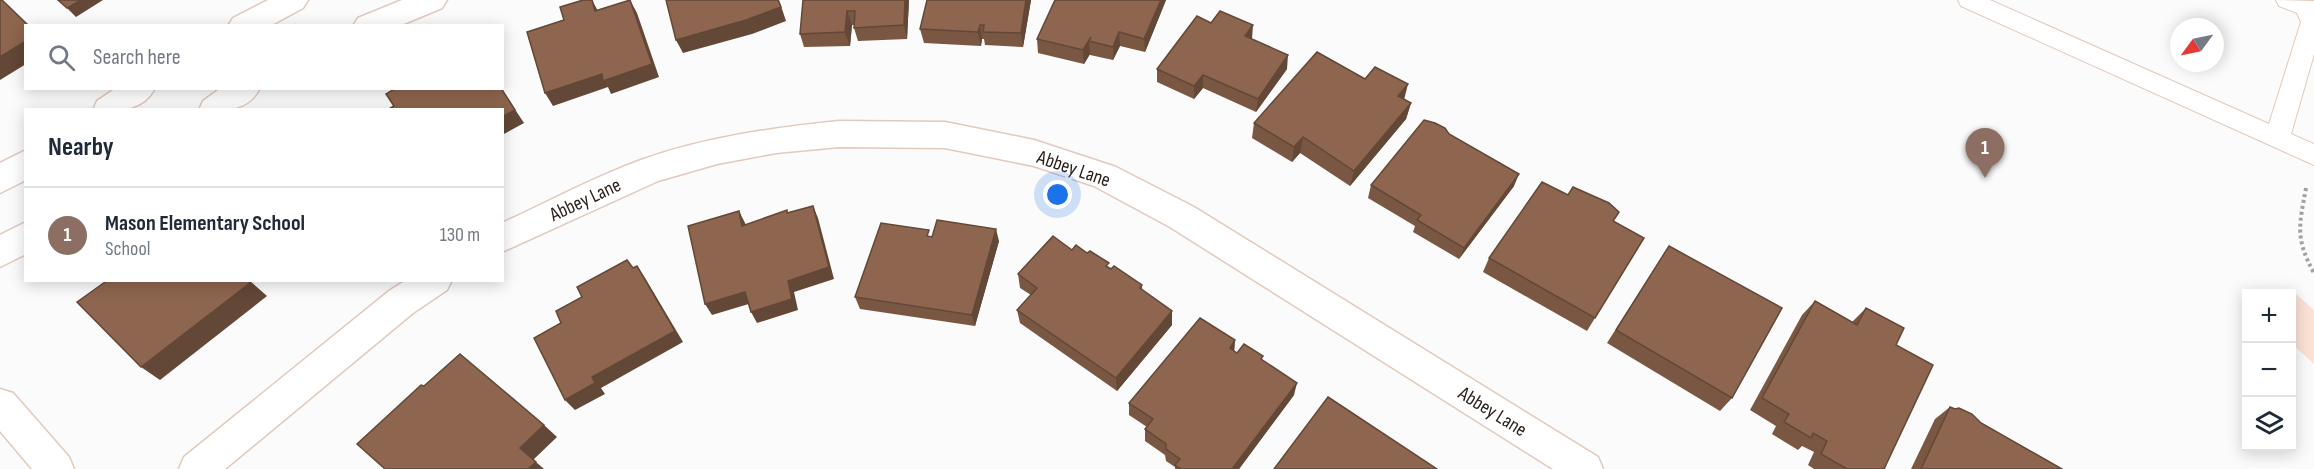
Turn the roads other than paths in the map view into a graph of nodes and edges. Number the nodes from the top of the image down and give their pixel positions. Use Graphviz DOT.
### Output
graph roads {
  1 [pos="293,0"];
  2 [pos="432,0"];
  3 [pos="1969,0"];
  4 [pos="2287,0"];
  5 [pos="247,24"];
  6 [pos="373,24"];
  7 [pos="137,90"];
  8 [pos="242,90"];
  9 [pos="111,108"];
  10 [pos="217,108"];
  11 [pos="2277,139"];
  12 [pos="2314,155"];
  13 [pos="24,164"];
  14 [pos="0,180"];
  15 [pos="24,237"];
  16 [pos="504,237"];
  17 [pos="0,253"];
  18 [pos="432,282"];
  19 [pos="0,405"];
  20 [pos="56,469"];
  21 [pos="197,469"];
  22 [pos="1586,469"];
  1 -- 5 [label="street"];
  2 -- 6 [label="street"];
  3 -- 11 [label="lane"];
  4 -- 11 [label="lane"];
  7 -- 9 [label="street"];
  8 -- 10 [label="street"];
  11 -- 12 [label="lane"];
  13 -- 14 [label="street"];
  15 -- 17 [label="street"];
  16 -- 22 [label="street, Abbey Lane"];
  18 -- 21 [label="street"];
  19 -- 20 [label="street"];
}
